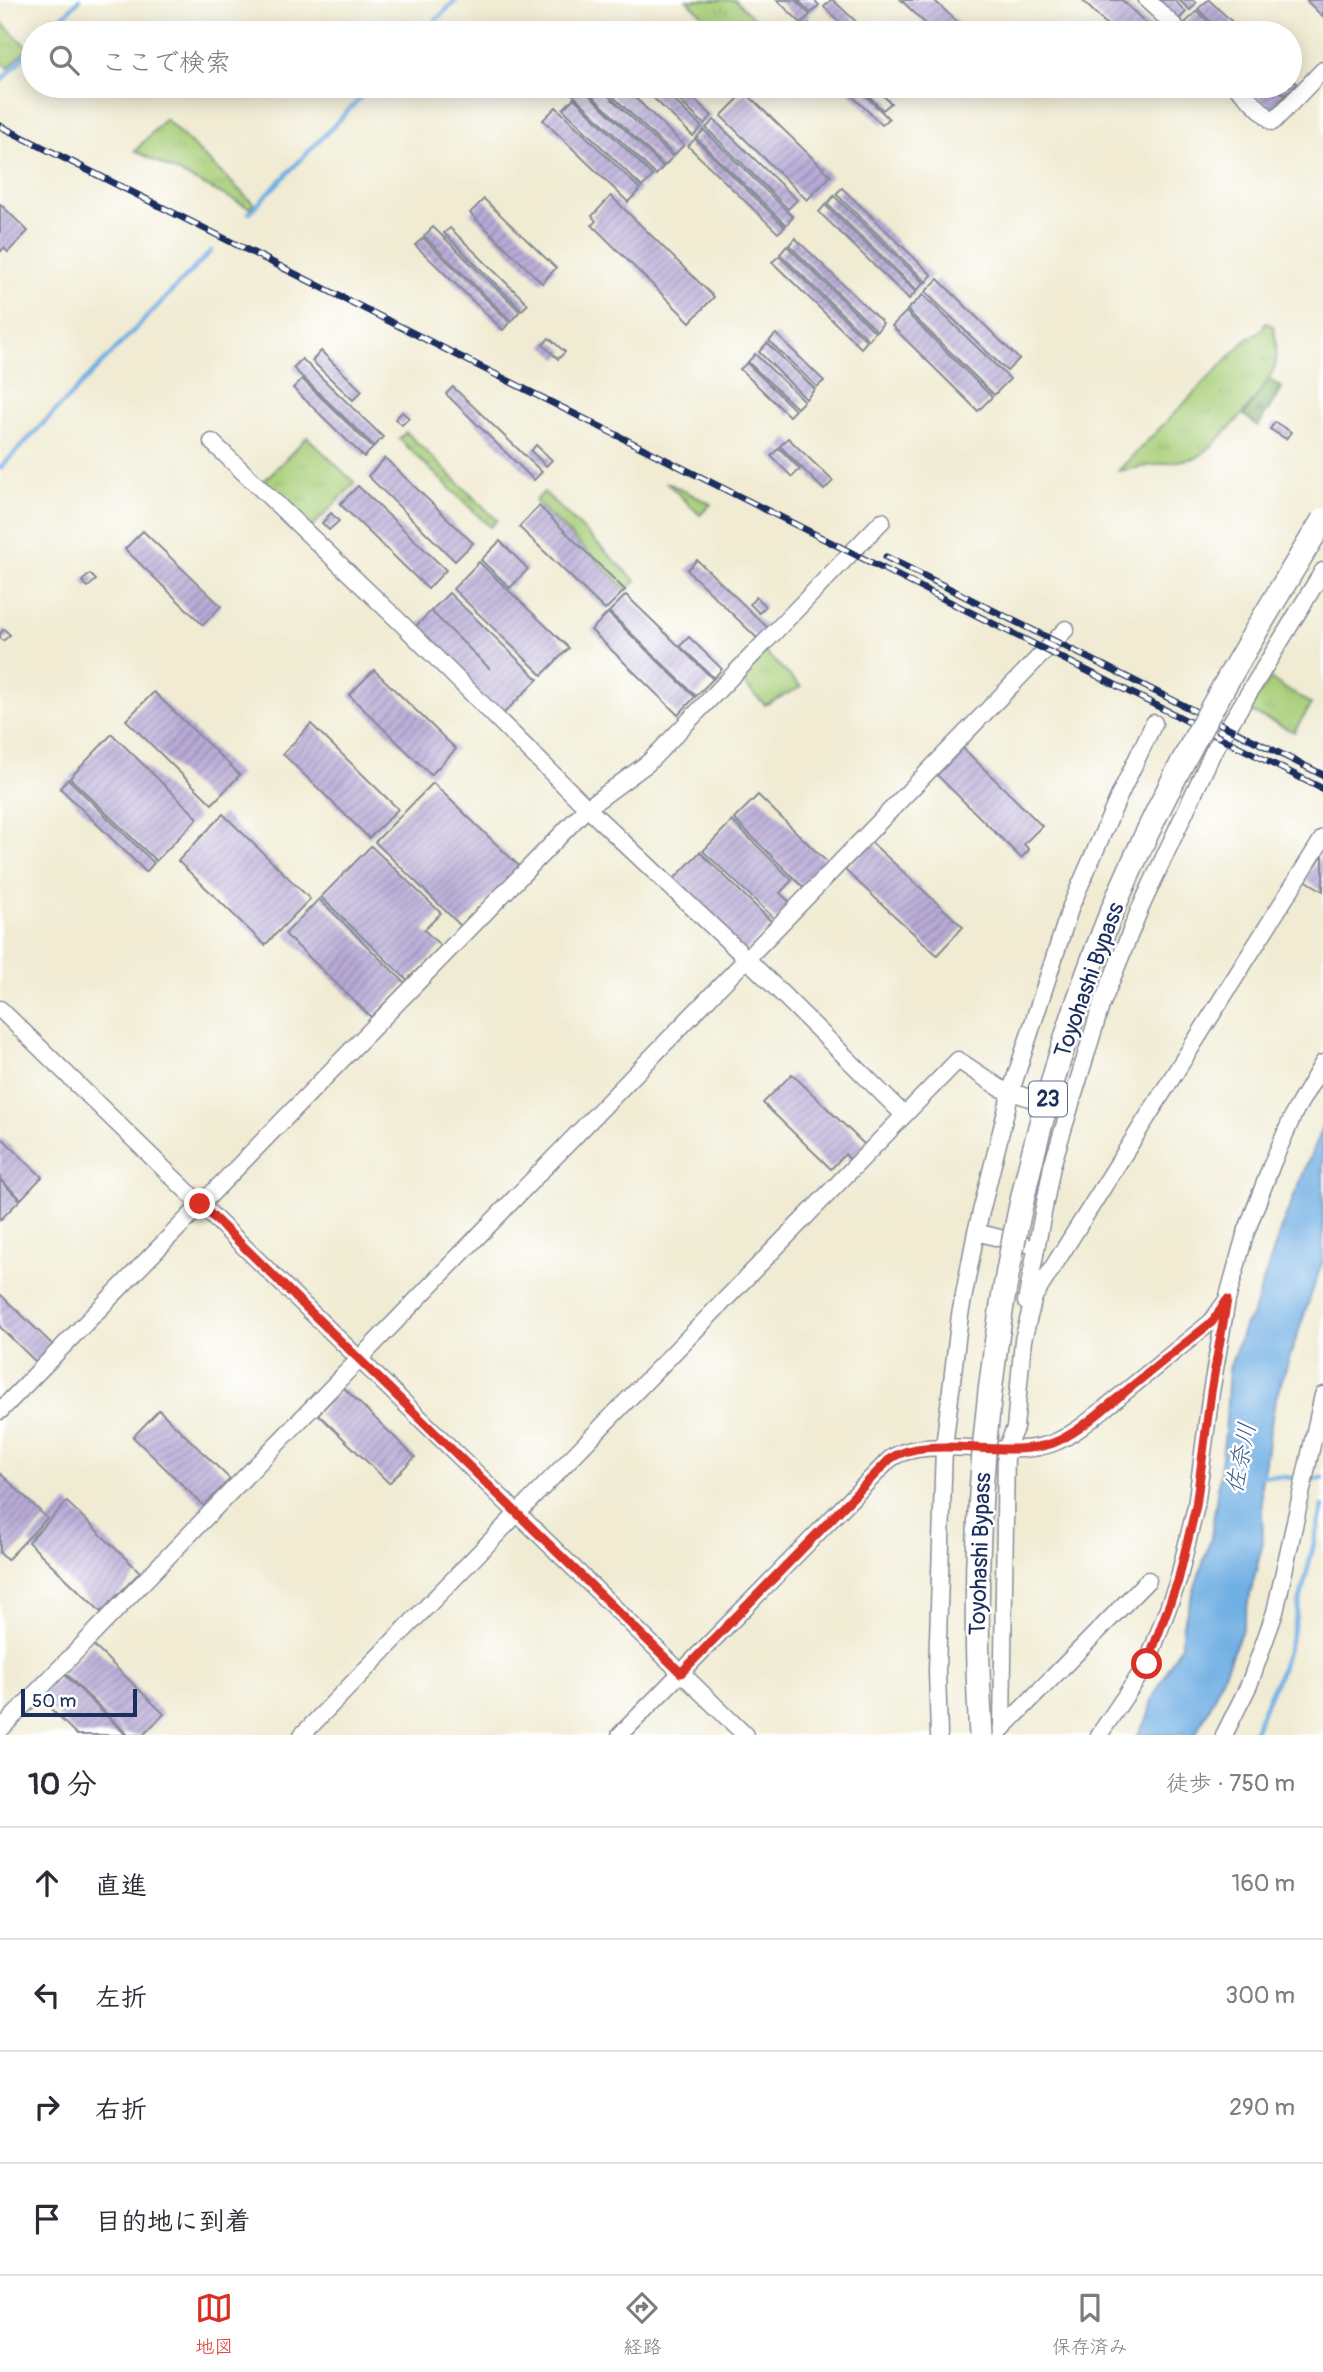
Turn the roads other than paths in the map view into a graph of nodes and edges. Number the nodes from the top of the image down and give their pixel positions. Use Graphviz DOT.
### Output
graph roads {
  1 [pos="1147,0"];
  2 [pos="1169,21"];
  3 [pos="1323,70"];
  4 [pos="1302,92"];
  5 [pos="1248,98"];
  6 [pos="1296,98"];
  7 [pos="212,442"];
  8 [pos="1323,520"];
  9 [pos="882,521"];
  10 [pos="1323,537"];
  11 [pos="1323,571"];
  12 [pos="1066,629"];
  13 [pos="1154,723"];
  14 [pos="587,808"];
  15 [pos="1323,838"];
  16 [pos="747,959"];
  17 [pos="0,1009"];
  18 [pos="1323,1063"];
  19 [pos="1011,1090"];
  20 [pos="1068,1111"];
  21 [pos="904,1115"];
  22 [pos="200,1204"];
  23 [pos="976,1232"];
  24 [pos="1035,1247"];
  25 [pos="1227,1300"];
  26 [pos="1023,1340"];
  27 [pos="359,1361"];
  28 [pos="1323,1395"];
  29 [pos="0,1411"];
  30 [pos="944,1447"];
  31 [pos="1006,1450"];
  32 [pos="517,1514"];
  33 [pos="1148,1580"];
  34 [pos="681,1673"];
  35 [pos="0,1730"];
  36 [pos="992,1733"];
  37 [pos="302,1735"];
  38 [pos="620,1735"];
  39 [pos="745,1735"];
  40 [pos="939,1735"];
  41 [pos="1099,1735"];
  42 [pos="1224,1735"];
  1 -- 2 [label="street"];
  3 -- 4 [label="street"];
  5 -- 6 [label="street"];
  7 -- 14 [label="street"];
  8 -- 36 [label="highway, Toyohashi Bypass / 23, bridge"];
  9 -- 14 [label="street"];
  10 -- 36 [label="highway, Toyohashi Bypass / 23"];
  11 -- 20 [label="street"];
  12 -- 16 [label="street"];
  13 -- 19 [label="street"];
  14 -- 16 [label="street"];
  14 -- 22 [label="street"];
  15 -- 26 [label="street"];
  16 -- 21 [label="street"];
  16 -- 27 [label="street"];
  17 -- 22 [label="street"];
  18 -- 25 [label="street"];
  19 -- 20 [label="street"];
  19 -- 21 [label="street"];
  19 -- 23 [label="street"];
  20 -- 24 [label="street"];
  21 -- 32 [label="street"];
  22 -- 27 [label="street"];
  22 -- 29 [label="street"];
  23 -- 24 [label="street"];
  23 -- 30 [label="street"];
  24 -- 26 [label="street"];
  25 -- 31 [label="street"];
  25 -- 41 [label="street"];
  26 -- 31 [label="street"];
  27 -- 32 [label="street"];
  27 -- 35 [label="street"];
  28 -- 42 [label="street"];
  30 -- 31 [label="street"];
  30 -- 34 [label="street"];
  30 -- 40 [label="street"];
  31 -- 36 [label="street"];
  32 -- 34 [label="street"];
  32 -- 37 [label="street"];
  33 -- 36 [label="street"];
  34 -- 38 [label="street"];
  34 -- 39 [label="street"];
}
